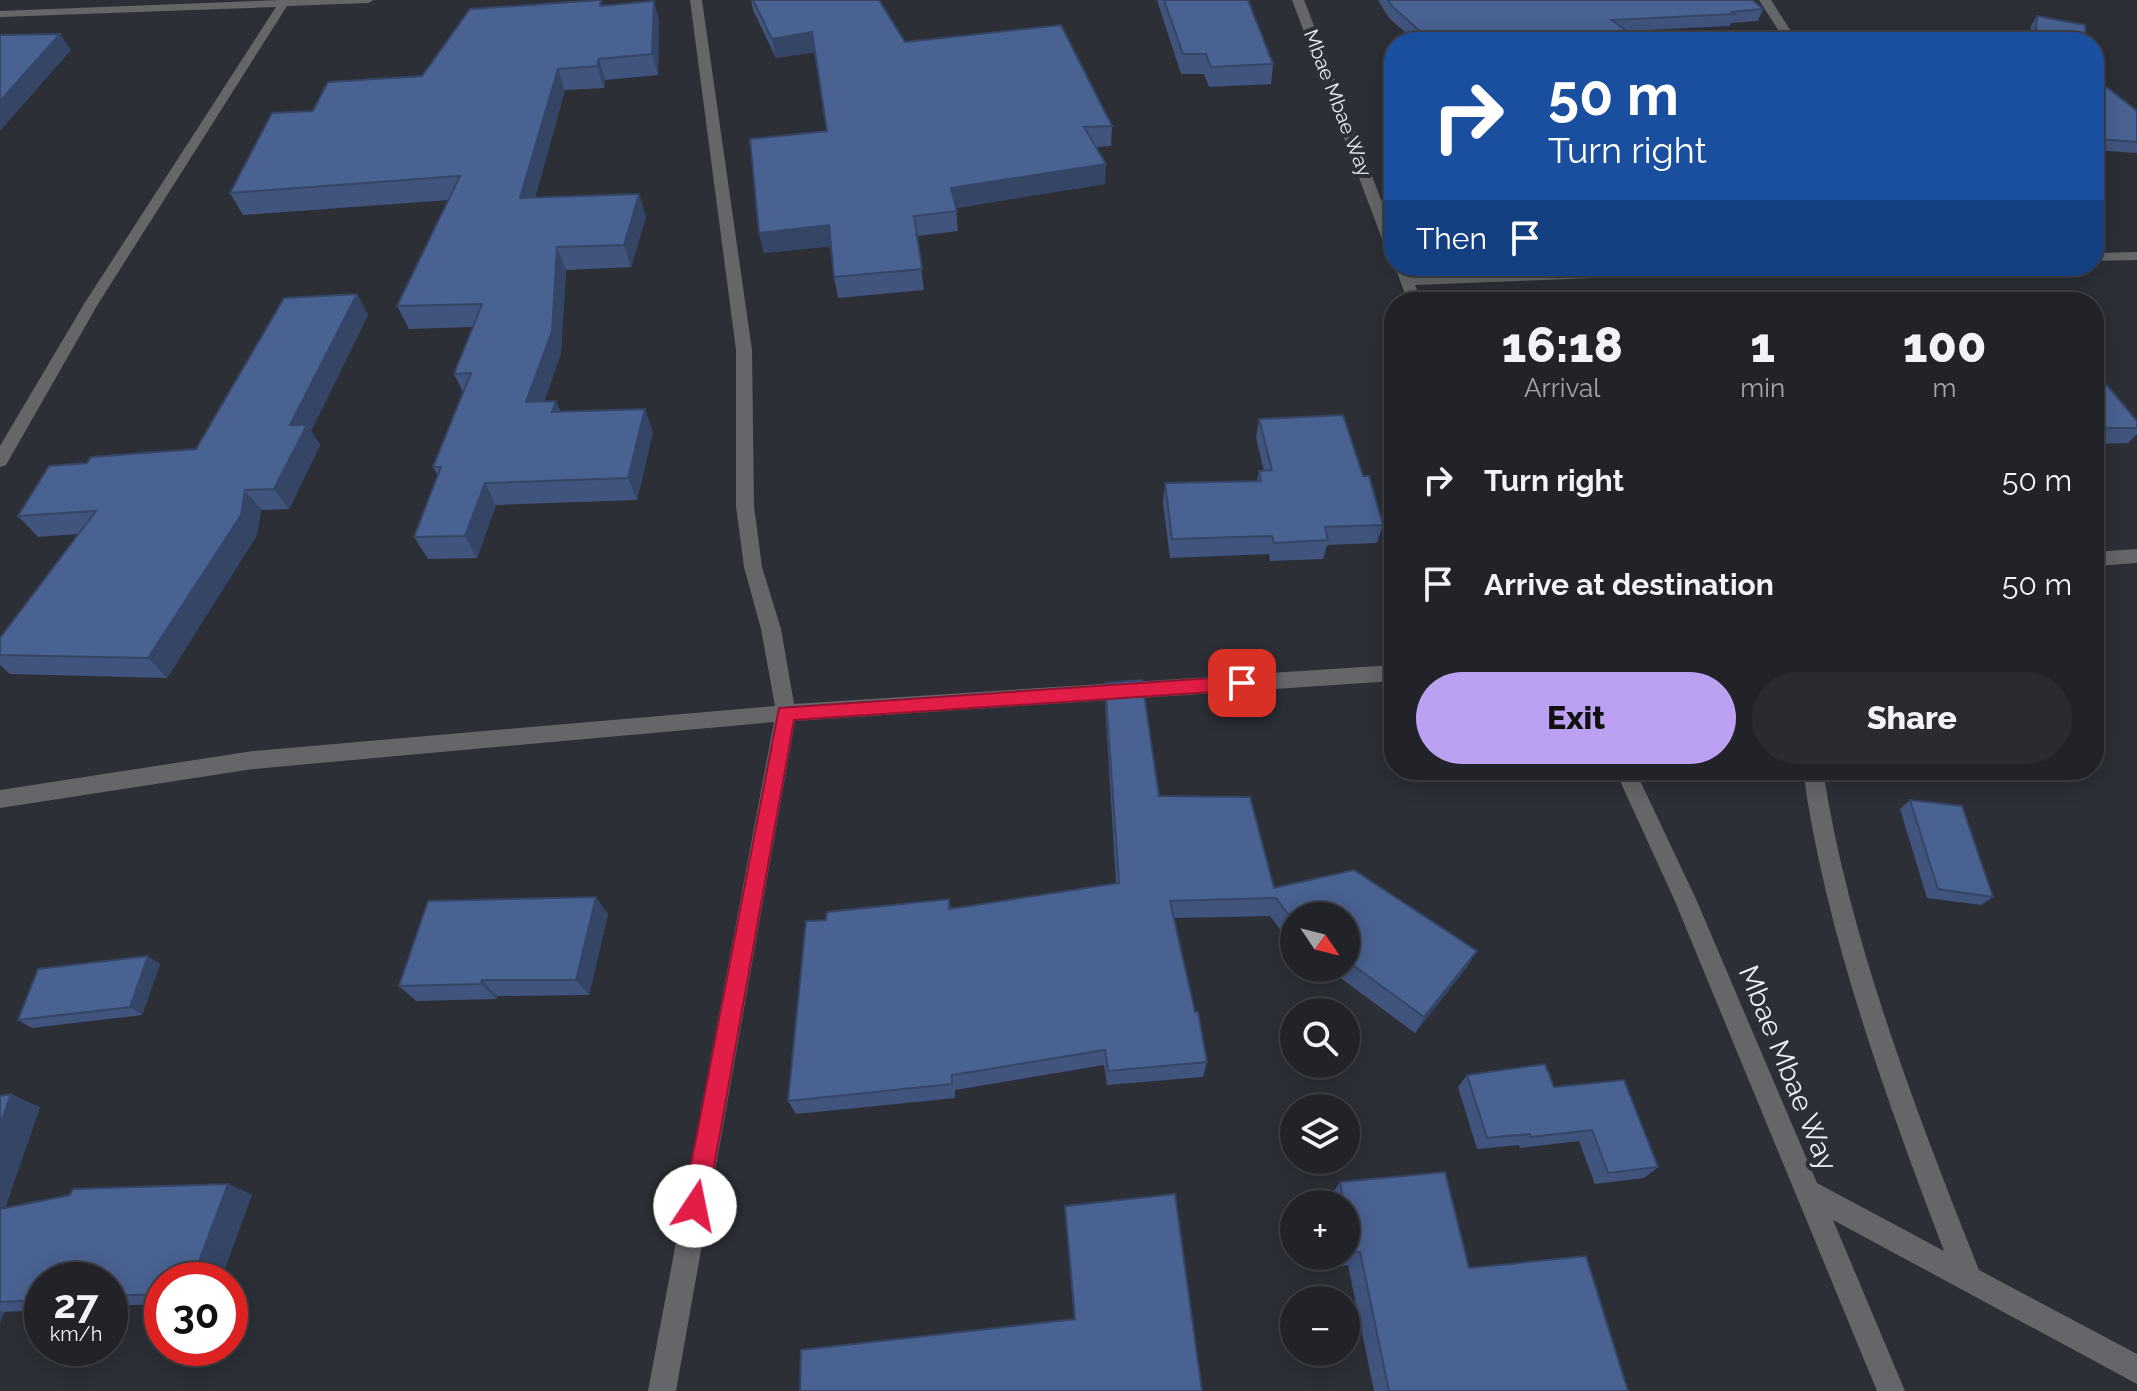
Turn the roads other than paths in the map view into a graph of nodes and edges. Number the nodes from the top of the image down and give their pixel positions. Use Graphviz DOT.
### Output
graph roads {
  1 [pos="368,0"];
  2 [pos="696,0"];
  3 [pos="1298,0"];
  4 [pos="1765,0"];
  5 [pos="285,1"];
  6 [pos="0,14"];
  7 [pos="1786,32"];
  8 [pos="1384,226"];
  9 [pos="2137,256"];
  10 [pos="2104,257"];
  11 [pos="1403,276"];
  12 [pos="1535,276"];
  13 [pos="1405,281"];
  14 [pos="1410,292"];
  15 [pos="0,461"];
  16 [pos="2137,556"];
  17 [pos="2104,558"];
  18 [pos="1384,674"];
  19 [pos="786,713"];
  20 [pos="1630,780"];
  21 [pos="1814,780"];
  22 [pos="0,799"];
  23 [pos="1806,1191"];
  24 [pos="1969,1279"];
  25 [pos="2137,1370"];
  26 [pos="662,1391"];
  27 [pos="1891,1391"];
  1 -- 5 [label="street"];
  2 -- 19 [label="street"];
  3 -- 8 [label="street, Mbae Mbae Way"];
  4 -- 7 [label="street"];
  5 -- 6 [label="street"];
  5 -- 15 [label="street"];
  9 -- 10 [label="street"];
  11 -- 13 [label="street"];
  12 -- 13 [label="street"];
  13 -- 14 [label="street"];
  16 -- 17 [label="street"];
  18 -- 19 [label="street"];
  19 -- 22 [label="street"];
  19 -- 26 [label="street"];
  20 -- 23 [label="street, Mbae Mbae Way"];
  21 -- 24 [label="street"];
  23 -- 24 [label="street"];
  23 -- 27 [label="street, Mbae Mbae Way"];
  24 -- 25 [label="street"];
}
